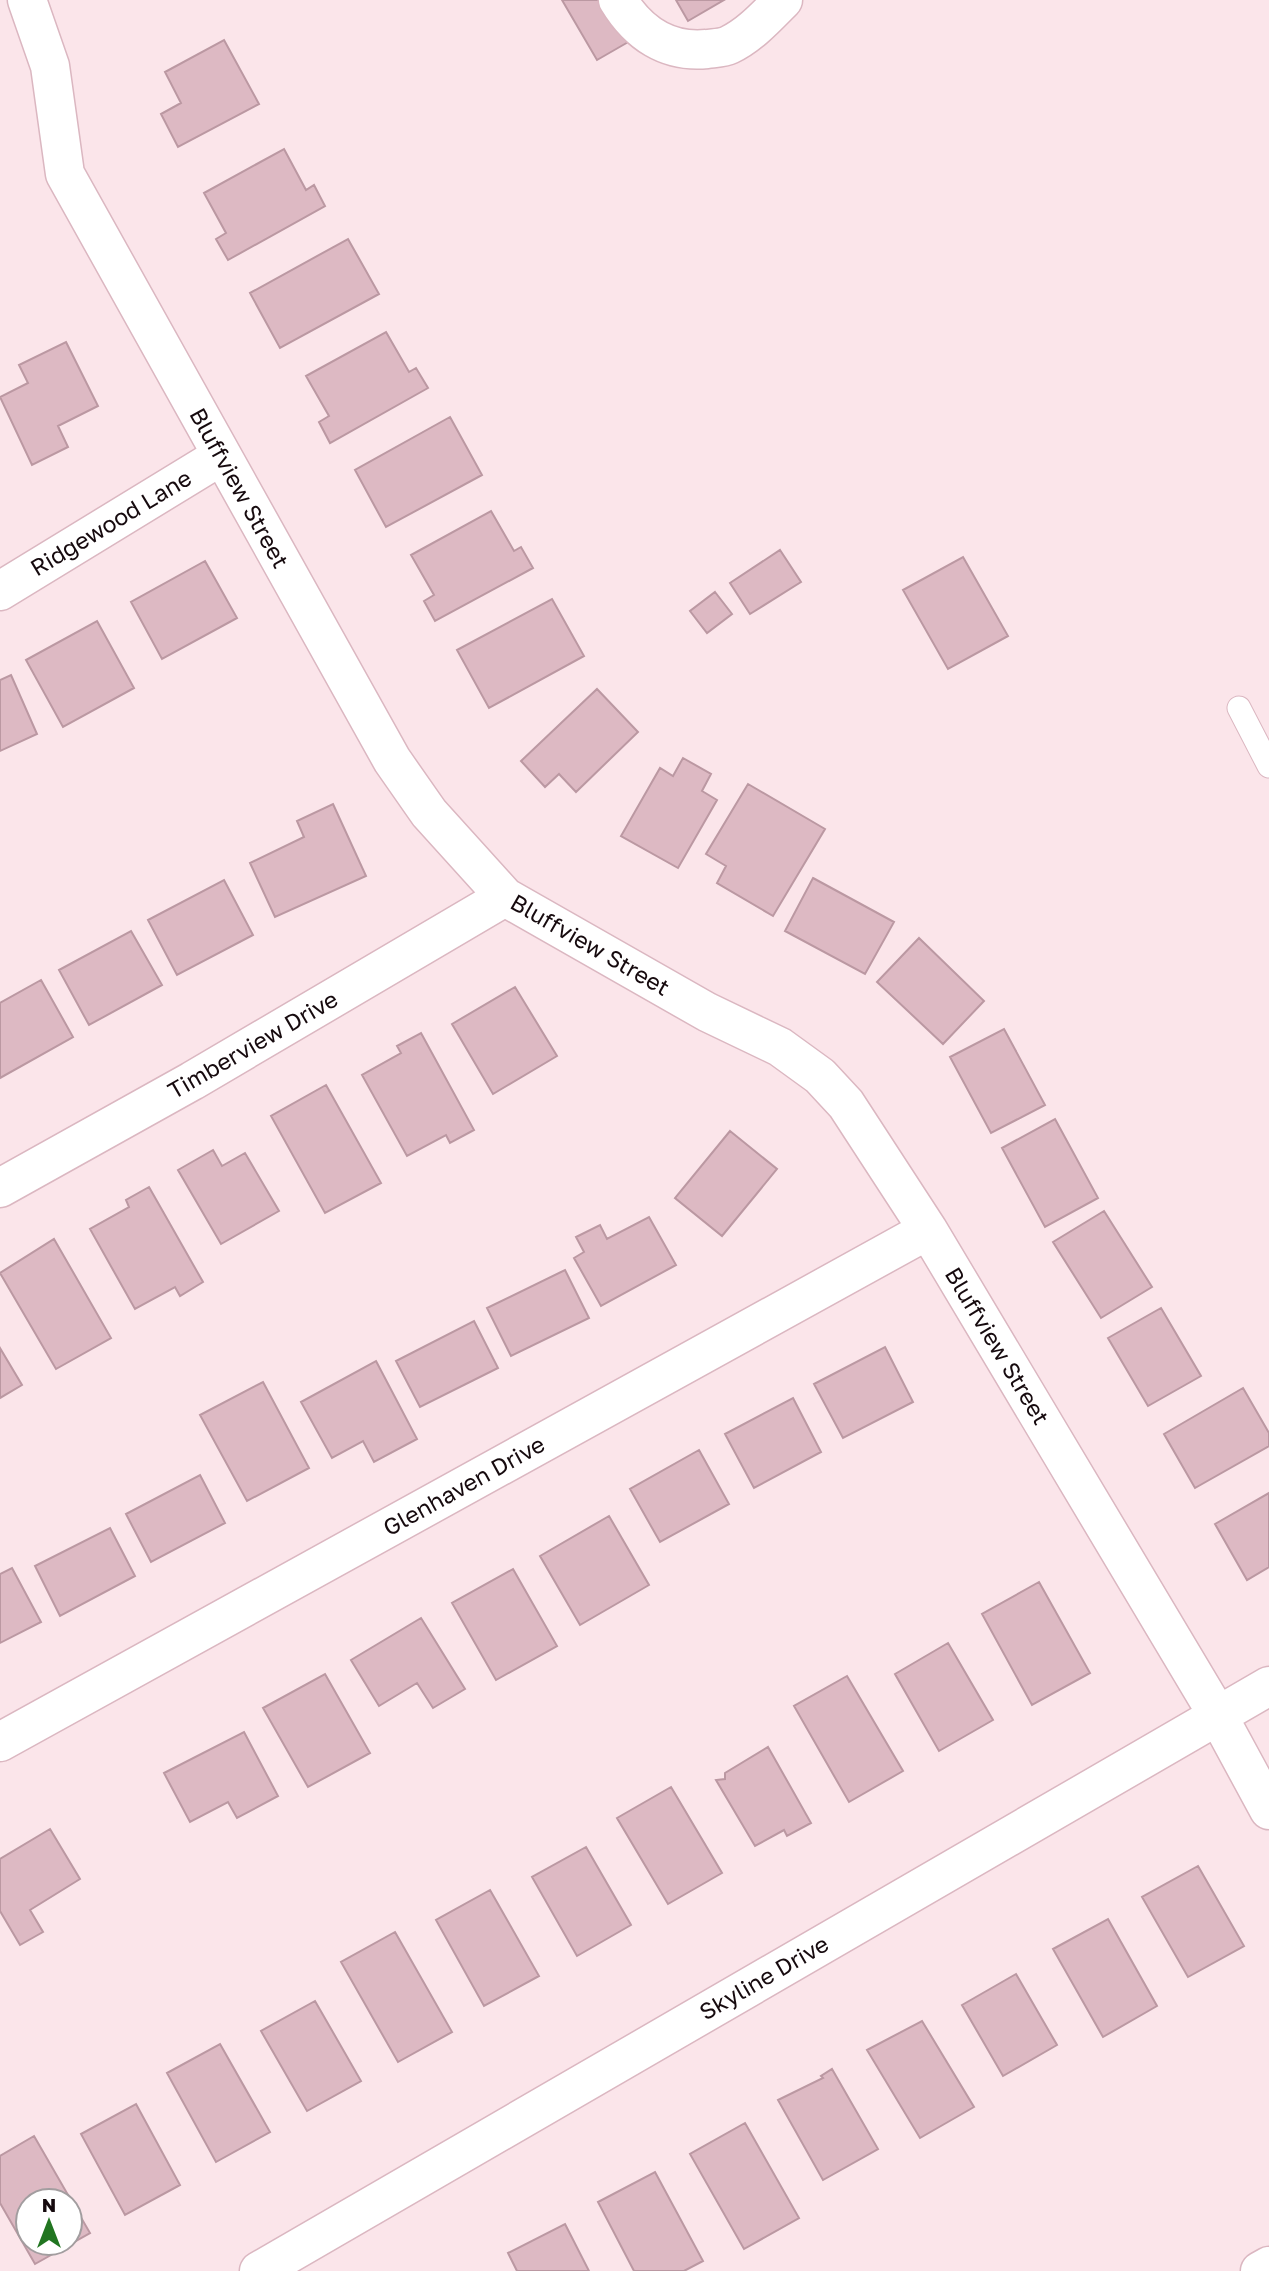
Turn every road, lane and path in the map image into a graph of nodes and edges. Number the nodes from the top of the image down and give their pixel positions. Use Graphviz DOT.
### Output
graph roads {
  1 [pos="27,0"];
  2 [pos="618,0"];
  3 [pos="783,0"];
  4 [pos="221,456"];
  5 [pos="0,591"];
  6 [pos="1239,708"];
  7 [pos="1269,766"];
  8 [pos="505,897"];
  9 [pos="0,1188"];
  10 [pos="928,1230"];
  11 [pos="1269,1686"];
  12 [pos="1217,1714"];
  13 [pos="0,1742"];
  14 [pos="1269,1810"];
  15 [pos="1269,2266"];
  16 [pos="259,2271"];
  17 [pos="1260,2271"];
  1 -- 4 [label="street, Bluffview Street"];
  2 -- 3 [label="street"];
  4 -- 5 [label="street, Ridgewood Lane"];
  4 -- 8 [label="street, Bluffview Street"];
  6 -- 7 [label="lane"];
  8 -- 9 [label="street, Timberview Drive"];
  8 -- 10 [label="street, Bluffview Street"];
  10 -- 12 [label="street, Bluffview Street"];
  10 -- 13 [label="street, Glenhaven Drive"];
  11 -- 12 [label="street, Skyline Drive"];
  12 -- 14 [label="street, Bluffview Street"];
  12 -- 16 [label="street, Skyline Drive"];
  15 -- 17 [label="street"];
}
